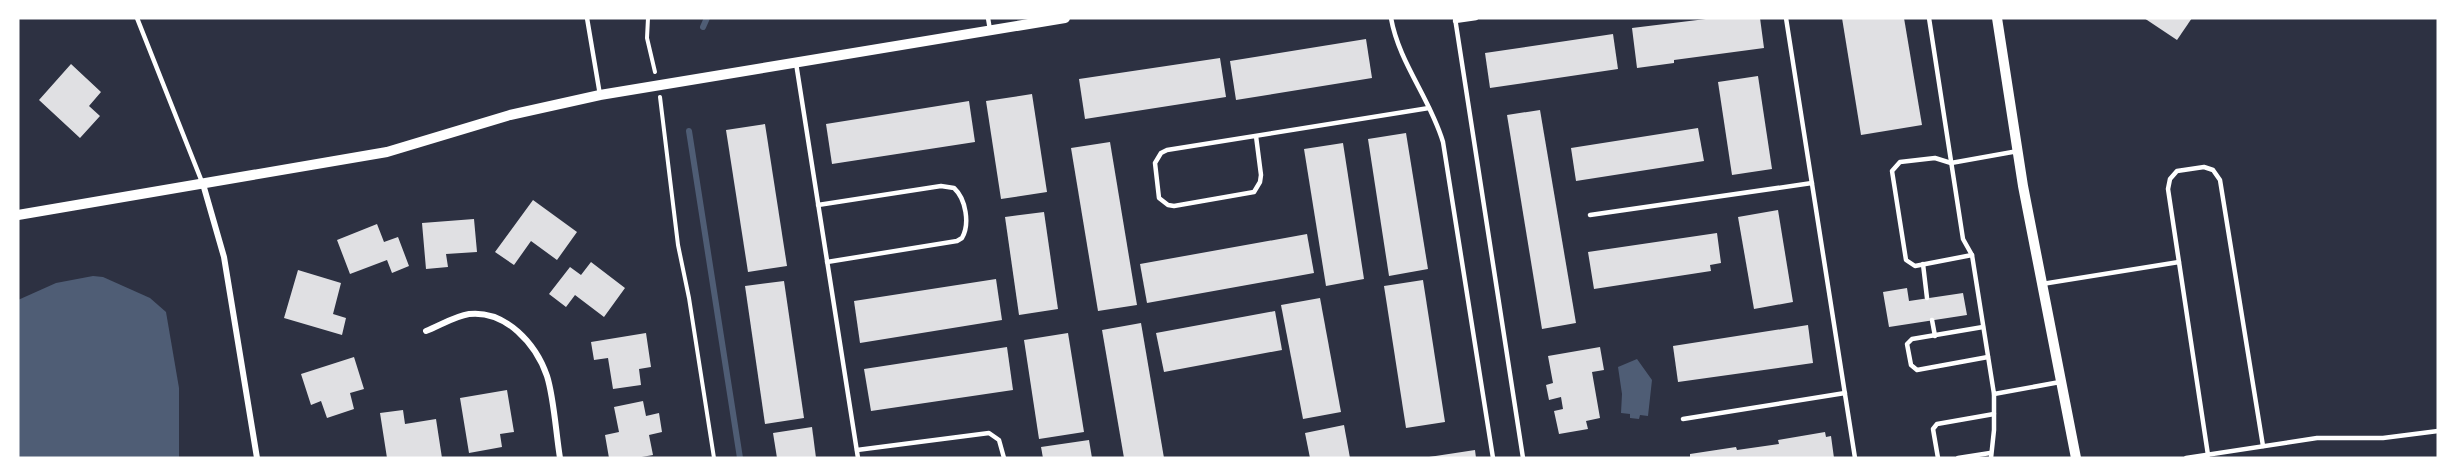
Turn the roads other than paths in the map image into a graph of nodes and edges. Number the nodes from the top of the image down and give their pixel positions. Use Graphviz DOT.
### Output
graph roads {
  1 [pos="137,18"];
  2 [pos="587,18"];
  3 [pos="988,18"];
  4 [pos="1065,18"];
  5 [pos="1391,18"];
  6 [pos="1476,18"];
  7 [pos="1786,18"];
  8 [pos="1929,18"];
  9 [pos="1997,18"];
  10 [pos="1455,20"];
  11 [pos="990,30"];
  12 [pos="796,63"];
  13 [pos="600,95"];
  14 [pos="1429,108"];
  15 [pos="1256,136"];
  16 [pos="2018,151"];
  17 [pos="1951,163"];
  18 [pos="1812,183"];
  19 [pos="203,184"];
  20 [pos="818,205"];
  21 [pos="18,215"];
  22 [pos="1590,215"];
  23 [pos="1972,255"];
  24 [pos="2179,261"];
  25 [pos="827,262"];
  26 [pos="1923,264"];
  27 [pos="2042,284"];
  28 [pos="1927,298"];
  29 [pos="1932,320"];
  30 [pos="1983,327"];
  31 [pos="426,332"];
  32 [pos="1935,336"];
  33 [pos="1988,357"];
  34 [pos="2061,381"];
  35 [pos="1845,393"];
  36 [pos="1994,394"];
  37 [pos="1994,414"];
  38 [pos="1683,419"];
  39 [pos="2438,431"];
  40 [pos="2263,446"];
  41 [pos="857,450"];
  42 [pos="2208,454"];
  43 [pos="1990,455"];
  44 [pos="257,458"];
  45 [pos="560,458"];
  46 [pos="858,458"];
  47 [pos="1004,458"];
  48 [pos="1493,458"];
  49 [pos="1523,458"];
  50 [pos="1855,458"];
  51 [pos="1938,458"];
  52 [pos="1958,458"];
  53 [pos="2076,458"];
  54 [pos="2186,458"];
  1 -- 19 [label="lane"];
  2 -- 13 [label="lane"];
  3 -- 11 [label="lane"];
  4 -- 11 [label="street"];
  5 -- 14 [label="lane"];
  6 -- 10 [label="lane"];
  7 -- 18 [label="lane"];
  8 -- 17 [label="lane"];
  9 -- 16 [label="street"];
  10 -- 49 [label="lane"];
  11 -- 12 [label="street"];
  12 -- 13 [label="street"];
  12 -- 20 [label="lane"];
  13 -- 19 [label="street"];
  14 -- 15 [label="lane"];
  14 -- 48 [label="lane"];
  15 -- 15 [label="lane"];
  16 -- 17 [label="lane"];
  16 -- 27 [label="street"];
  17 -- 23 [label="lane"];
  17 -- 26 [label="lane"];
  18 -- 22 [label="lane"];
  18 -- 35 [label="lane"];
  19 -- 21 [label="street"];
  19 -- 44 [label="street"];
  20 -- 25 [label="lane"];
  20 -- 25 [label="lane"];
  23 -- 26 [label="lane"];
  23 -- 30 [label="lane"];
  24 -- 27 [label="lane"];
  24 -- 40 [label="lane"];
  24 -- 42 [label="lane"];
  25 -- 41 [label="lane"];
  26 -- 28 [label="lane"];
  27 -- 34 [label="street"];
  29 -- 32 [label="lane"];
  30 -- 32 [label="lane"];
  30 -- 33 [label="lane"];
  31 -- 45 [label="street"];
  32 -- 33 [label="lane"];
  33 -- 36 [label="lane"];
  34 -- 36 [label="lane"];
  34 -- 53 [label="street"];
  35 -- 38 [label="lane"];
  35 -- 50 [label="lane"];
  36 -- 37 [label="lane"];
  37 -- 43 [label="lane"];
  37 -- 51 [label="lane"];
  39 -- 40 [label="lane"];
  40 -- 42 [label="lane"];
  41 -- 46 [label="lane"];
  41 -- 47 [label="lane"];
  42 -- 54 [label="lane"];
  43 -- 52 [label="lane"];
}
